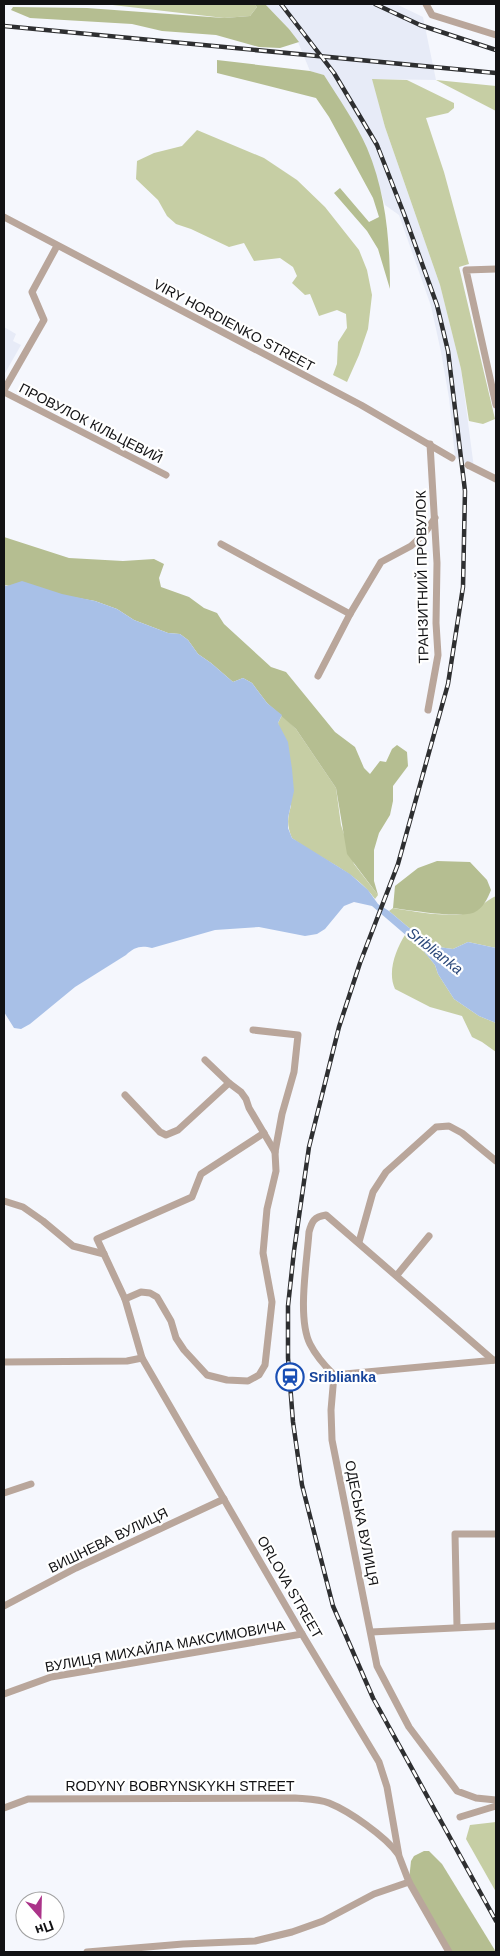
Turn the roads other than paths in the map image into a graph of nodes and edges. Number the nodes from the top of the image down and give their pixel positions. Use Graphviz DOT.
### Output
graph roads {
  1 [pos="426,4"];
  2 [pos="496,35"];
  3 [pos="4,217"];
  4 [pos="57,246"];
  5 [pos="496,269"];
  6 [pos="4,391"];
  7 [pos="496,405"];
  8 [pos="430,444"];
  9 [pos="452,458"];
  10 [pos="468,465"];
  11 [pos="166,475"];
  12 [pos="496,479"];
  13 [pos="435,518"];
  14 [pos="221,544"];
  15 [pos="350,614"];
  16 [pos="318,676"];
  17 [pos="428,710"];
  18 [pos="253,1030"];
  19 [pos="205,1060"];
  20 [pos="229,1083"];
  21 [pos="125,1095"];
  22 [pos="264,1133"];
  23 [pos="275,1152"];
  24 [pos="496,1161"];
  25 [pos="4,1201"];
  26 [pos="429,1236"];
  27 [pos="359,1242"];
  28 [pos="104,1254"];
  29 [pos="398,1275"];
  30 [pos="125,1299"];
  31 [pos="142,1358"];
  32 [pos="495,1360"];
  33 [pos="4,1362"];
  34 [pos="334,1375"];
  35 [pos="31,1484"];
  36 [pos="4,1493"];
  37 [pos="224,1499"];
  38 [pos="496,1534"];
  39 [pos="4,1606"];
  40 [pos="496,1626"];
  41 [pos="457,1627"];
  42 [pos="371,1632"];
  43 [pos="302,1634"];
  44 [pos="4,1694"];
  45 [pos="496,1800"];
  46 [pos="496,1806"];
  47 [pos="4,1808"];
  48 [pos="460,1818"];
  49 [pos="399,1856"];
  50 [pos="409,1882"];
  51 [pos="87,1952"];
  52 [pos="449,1952"];
  1 -- 2 [label="street"];
  3 -- 4 [label="street, VIRY HORDIENKO STREET"];
  4 -- 6 [label="street"];
  4 -- 8 [label="street, VIRY HORDIENKO STREET"];
  5 -- 7 [label="street"];
  6 -- 11 [label="street, ПРОВУЛОК КІЛЬЦЕВИЙ"];
  8 -- 9 [label="street, VIRY HORDIENKO STREET"];
  8 -- 13 [label="street, ТРАНЗИТНИЙ ПРОВУЛОК"];
  10 -- 12 [label="street"];
  13 -- 15 [label="street"];
  13 -- 17 [label="street, ТРАНЗИТНИЙ ПРОВУЛОК"];
  14 -- 15 [label="street"];
  15 -- 16 [label="street"];
  18 -- 23 [label="street"];
  19 -- 20 [label="street"];
  20 -- 21 [label="street"];
  20 -- 22 [label="street"];
  22 -- 23 [label="street"];
  22 -- 28 [label="street, ORLOVA STREET"];
  23 -- 30 [label="street"];
  24 -- 27 [label="street"];
  25 -- 28 [label="street"];
  26 -- 29 [label="street"];
  27 -- 29 [label="street"];
  27 -- 34 [label="street"];
  28 -- 30 [label="street, ORLOVA STREET"];
  29 -- 32 [label="street"];
  30 -- 31 [label="street, ORLOVA STREET"];
  31 -- 33 [label="street"];
  31 -- 37 [label="street, ORLOVA STREET"];
  32 -- 34 [label="street"];
  34 -- 42 [label="street, ОДЕСЬКА ВУЛИЦЯ"];
  35 -- 36 [label="street"];
  37 -- 39 [label="street, ВИШНЕВА ВУЛИЦЯ"];
  37 -- 43 [label="street, ORLOVA STREET"];
  38 -- 41 [label="street"];
  40 -- 41 [label="street"];
  41 -- 42 [label="street"];
  42 -- 45 [label="street, ОДЕСЬКА ВУЛИЦЯ"];
  43 -- 44 [label="street, ВУЛИЦЯ МИХАЙЛА МАКСИМОВИЧА"];
  43 -- 49 [label="street, ORLOVA STREET"];
  46 -- 48 [label="street"];
  47 -- 49 [label="street, RODYNY BOBRYNSKYKH STREET"];
  49 -- 50 [label="street, ORLOVA STREET"];
  50 -- 51 [label="street"];
  50 -- 52 [label="street, ORLOVA STREET"];
}
